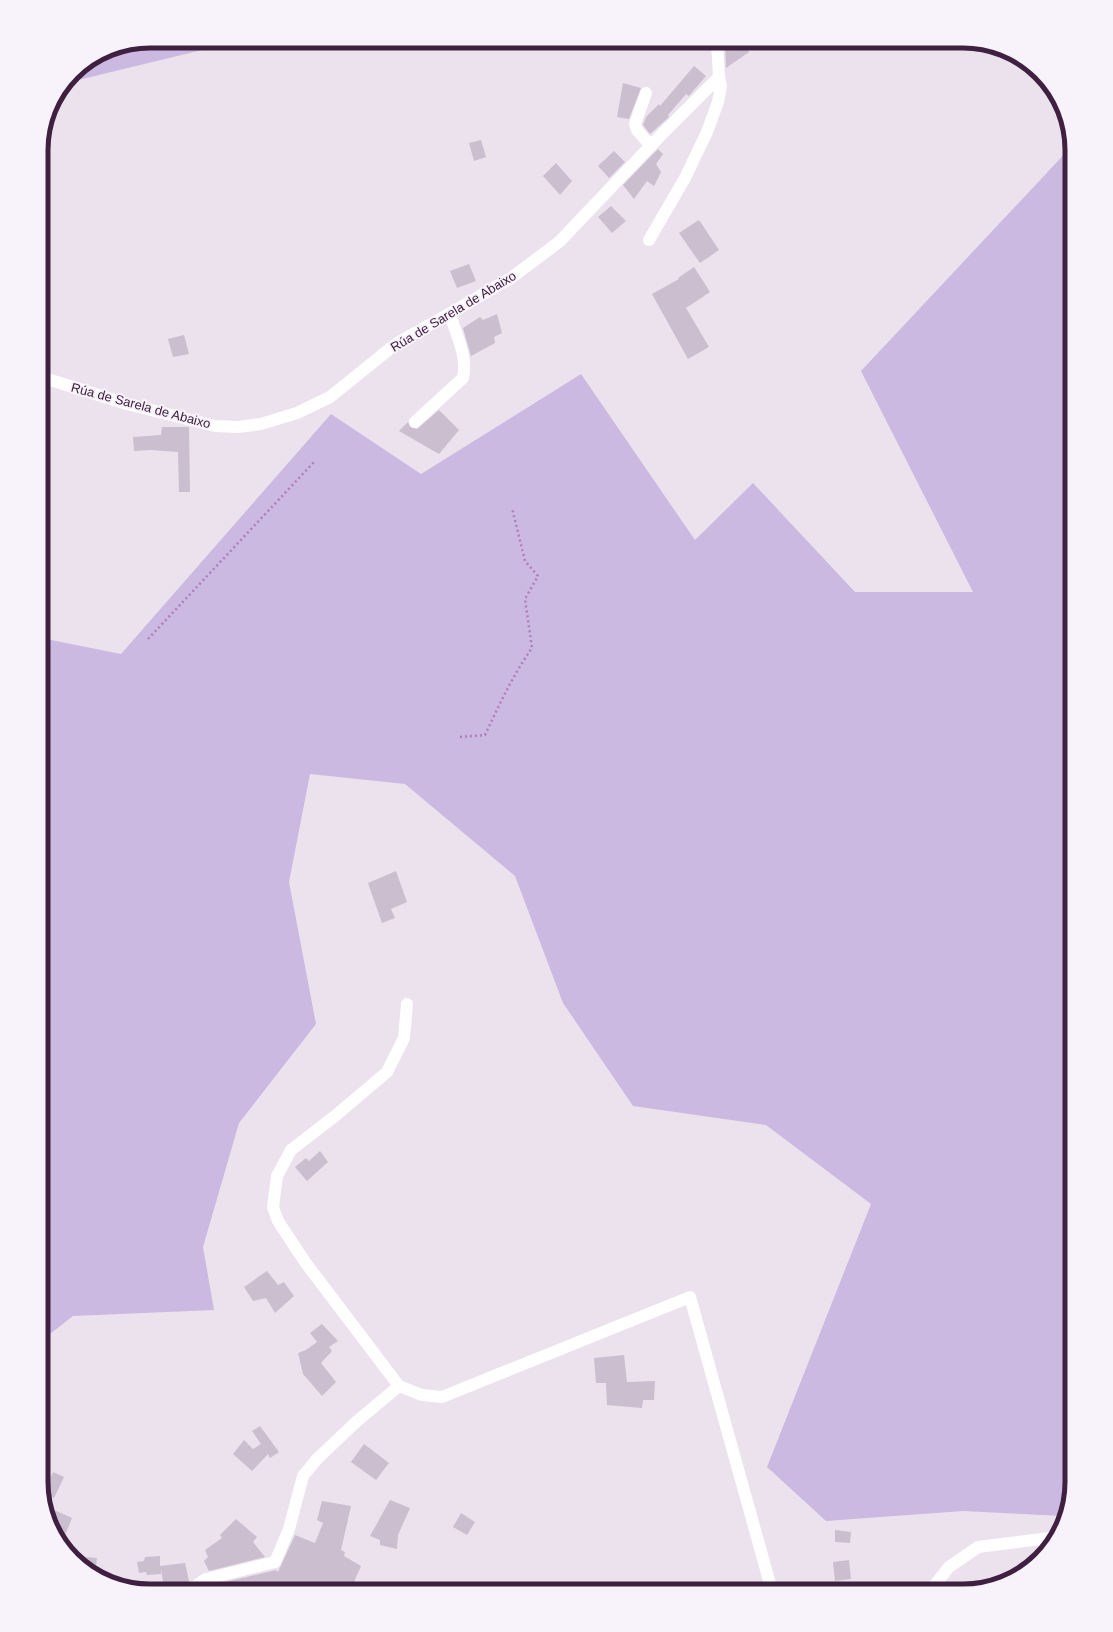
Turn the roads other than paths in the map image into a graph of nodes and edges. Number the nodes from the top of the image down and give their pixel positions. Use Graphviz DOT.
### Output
graph roads {
  1 [pos="717,48"];
  2 [pos="719,77"];
  3 [pos="646,93"];
  4 [pos="650,146"];
  5 [pos="649,240"];
  6 [pos="450,314"];
  7 [pos="48,379"];
  8 [pos="415,422"];
  9 [pos="407,1004"];
  10 [pos="399,1386"];
  11 [pos="1048,1538"];
  12 [pos="209,1584"];
  13 [pos="770,1584"];
  14 [pos="936,1584"];
  1 -- 2 [label="street"];
  2 -- 4 [label="street, Rúa de Sarela de Abaixo"];
  2 -- 5 [label="street"];
  3 -- 4 [label="street"];
  4 -- 6 [label="street, Rúa de Sarela de Abaixo"];
  6 -- 7 [label="street, Rúa de Sarela de Abaixo"];
  6 -- 8 [label="street"];
  9 -- 10 [label="street"];
  10 -- 12 [label="street"];
  10 -- 13 [label="street"];
  11 -- 14 [label="street"];
}
